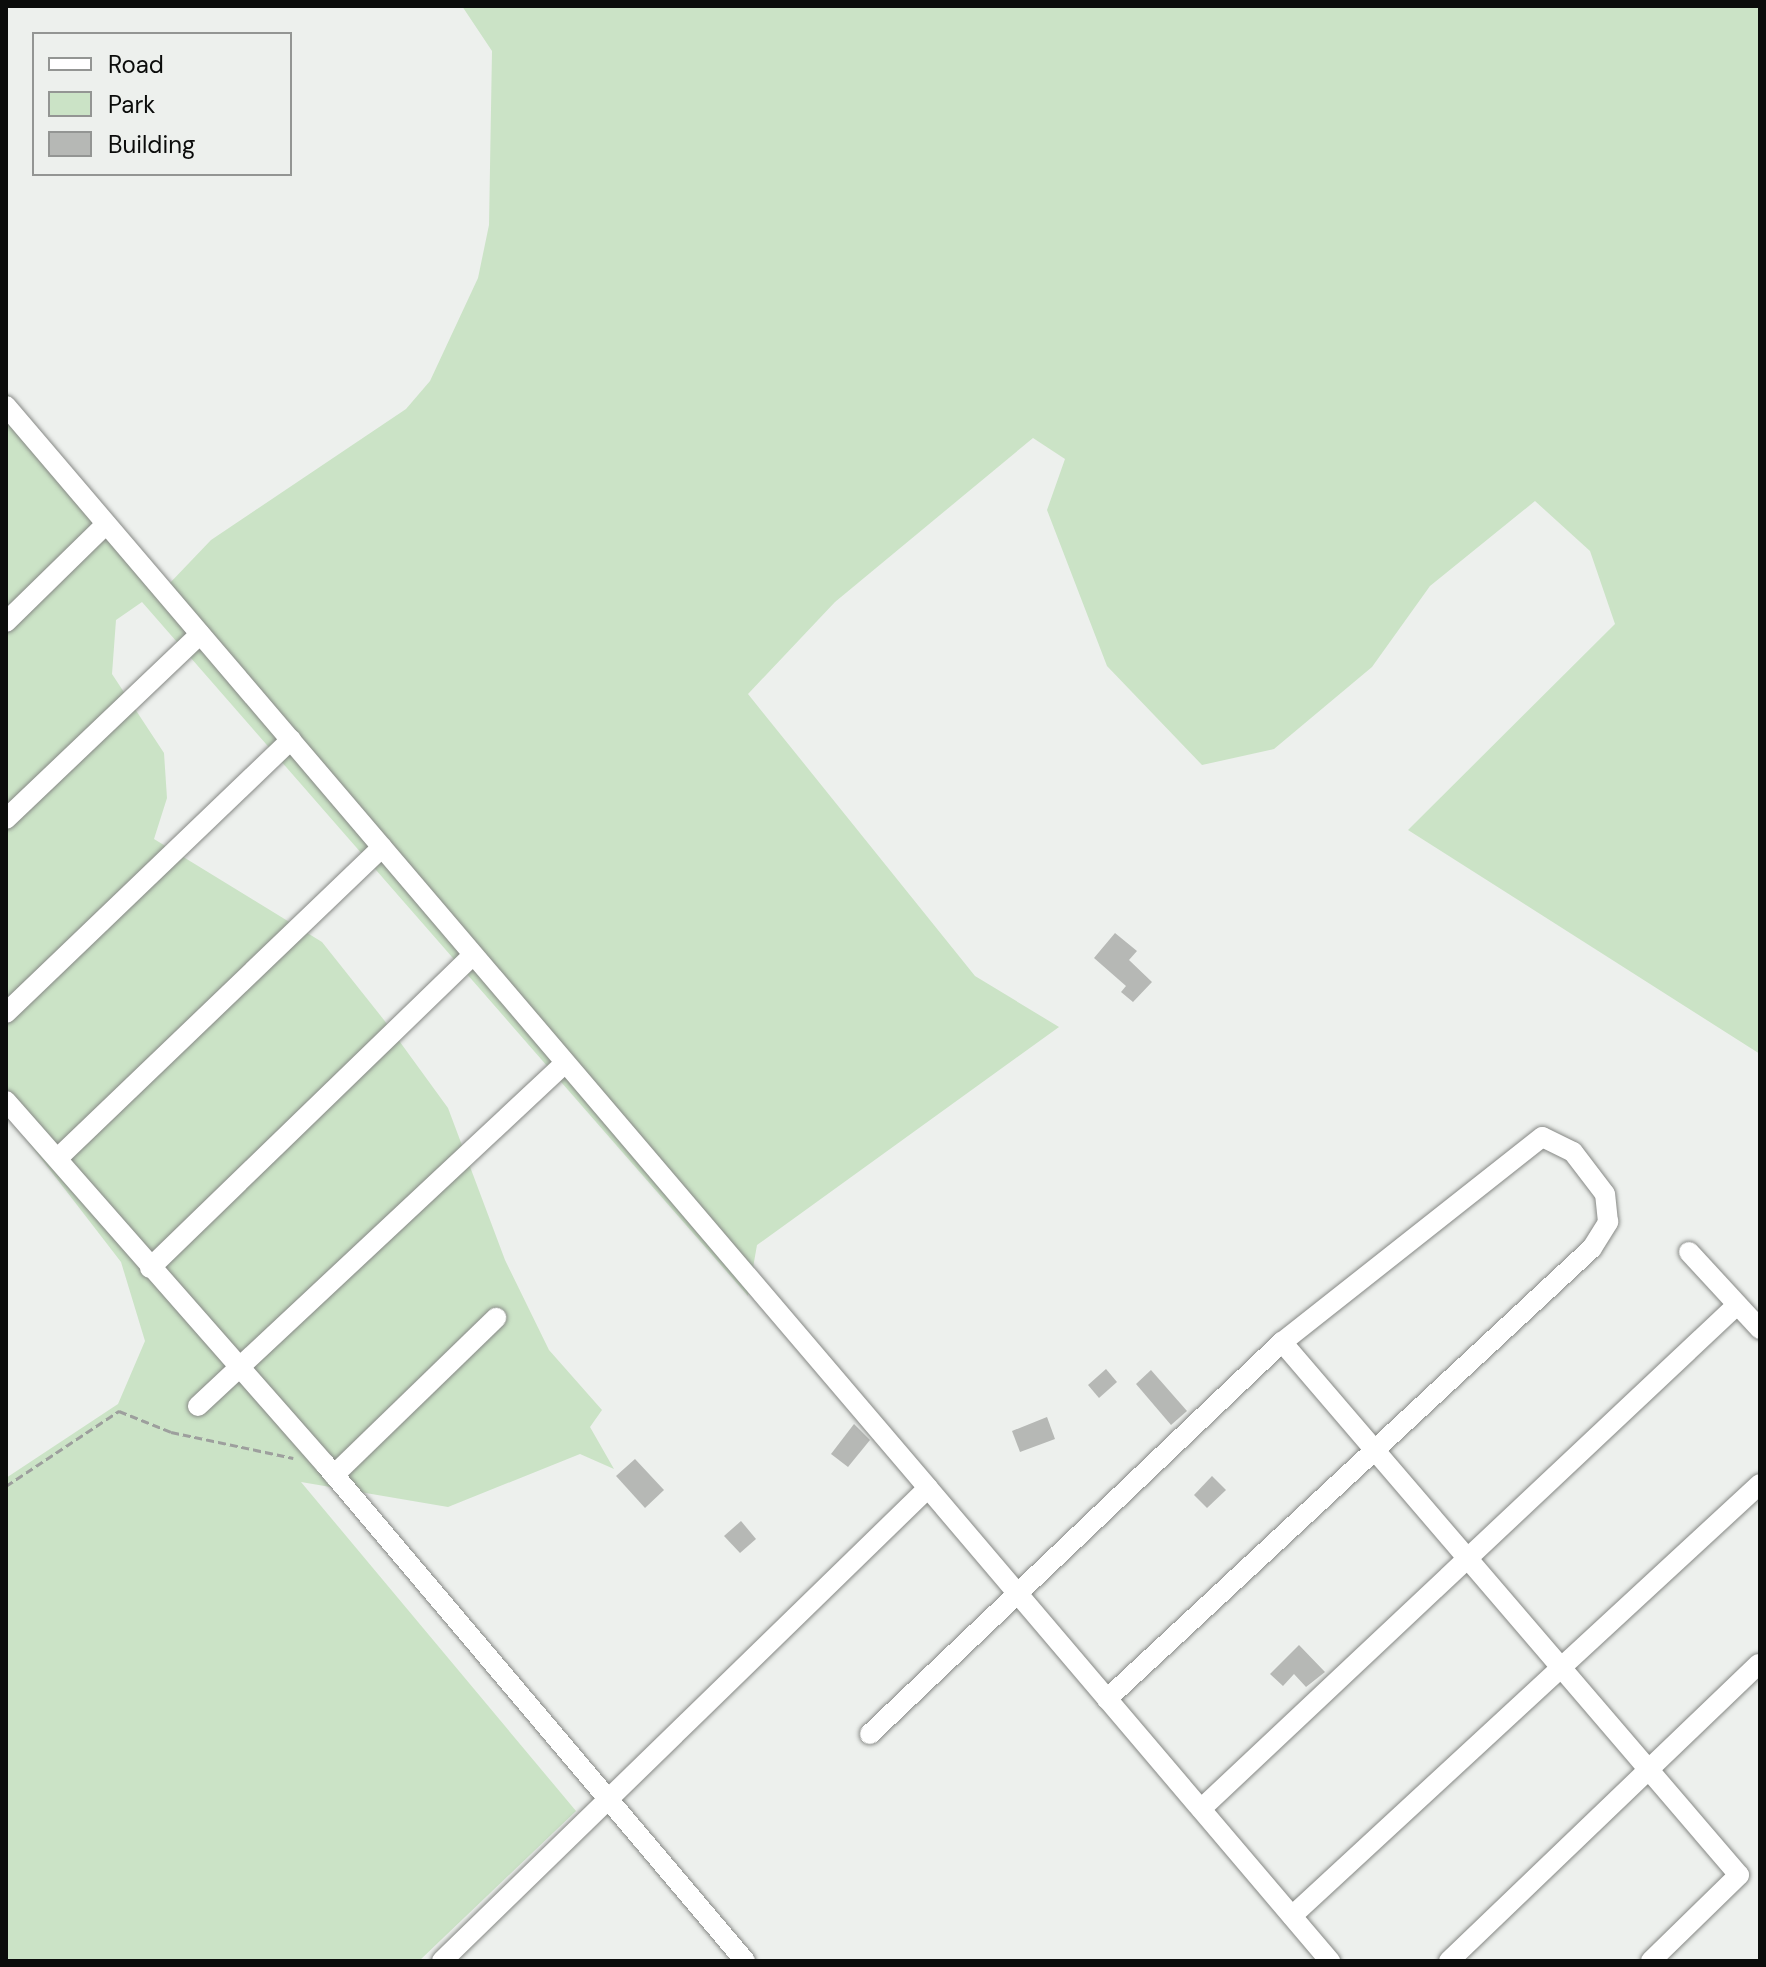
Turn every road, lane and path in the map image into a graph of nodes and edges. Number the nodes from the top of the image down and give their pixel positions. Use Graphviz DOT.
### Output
graph roads {
  1 [pos="6,406"];
  2 [pos="106,524"];
  3 [pos="6,622"];
  4 [pos="200,634"];
  5 [pos="291,740"];
  6 [pos="6,819"];
  7 [pos="382,847"];
  8 [pos="473,955"];
  9 [pos="6,1013"];
  10 [pos="565,1063"];
  11 [pos="6,1101"];
  12 [pos="58,1158"];
  13 [pos="1689,1252"];
  14 [pos="150,1268"];
  15 [pos="1737,1305"];
  16 [pos="496,1318"];
  17 [pos="1760,1329"];
  18 [pos="1282,1342"];
  19 [pos="238,1370"];
  20 [pos="198,1406"];
  21 [pos="1378,1447"];
  22 [pos="330,1469"];
  23 [pos="1760,1484"];
  24 [pos="6,1486"];
  25 [pos="928,1488"];
  26 [pos="1469,1556"];
  27 [pos="1019,1595"];
  28 [pos="1759,1664"];
  29 [pos="1560,1665"];
  30 [pos="1107,1699"];
  31 [pos="870,1734"];
  32 [pos="1650,1774"];
  33 [pos="607,1802"];
  34 [pos="1201,1809"];
  35 [pos="1292,1916"];
  36 [pos="442,1961"];
  37 [pos="745,1961"];
  38 [pos="1330,1961"];
  39 [pos="1449,1961"];
  40 [pos="1651,1961"];
  1 -- 2 [label="street"];
  2 -- 3 [label="street"];
  2 -- 4 [label="street"];
  4 -- 5 [label="street"];
  4 -- 6 [label="street"];
  5 -- 7 [label="street"];
  5 -- 9 [label="street"];
  7 -- 8 [label="street"];
  7 -- 12 [label="street"];
  8 -- 10 [label="street"];
  8 -- 14 [label="street"];
  10 -- 19 [label="street"];
  10 -- 25 [label="street"];
  11 -- 12 [label="street"];
  12 -- 14 [label="street"];
  13 -- 15 [label="street"];
  14 -- 19 [label="street"];
  15 -- 17 [label="street"];
  15 -- 26 [label="street"];
  16 -- 22 [label="street"];
  18 -- 21 [label="street"];
  18 -- 21 [label="street"];
  18 -- 27 [label="street"];
  19 -- 20 [label="street"];
  19 -- 22 [label="street"];
  21 -- 26 [label="street"];
  21 -- 30 [label="street"];
  22 -- 24 [label="path"];
  22 -- 33 [label="street"];
  23 -- 29 [label="street"];
  25 -- 27 [label="street"];
  25 -- 33 [label="street"];
  26 -- 29 [label="street"];
  26 -- 34 [label="street"];
  27 -- 30 [label="street"];
  27 -- 31 [label="street"];
  28 -- 32 [label="street"];
  29 -- 32 [label="street"];
  29 -- 35 [label="street"];
  30 -- 34 [label="street"];
  32 -- 39 [label="street"];
  32 -- 40 [label="street"];
  33 -- 36 [label="street"];
  33 -- 37 [label="street"];
  34 -- 35 [label="street"];
  35 -- 38 [label="street"];
}
